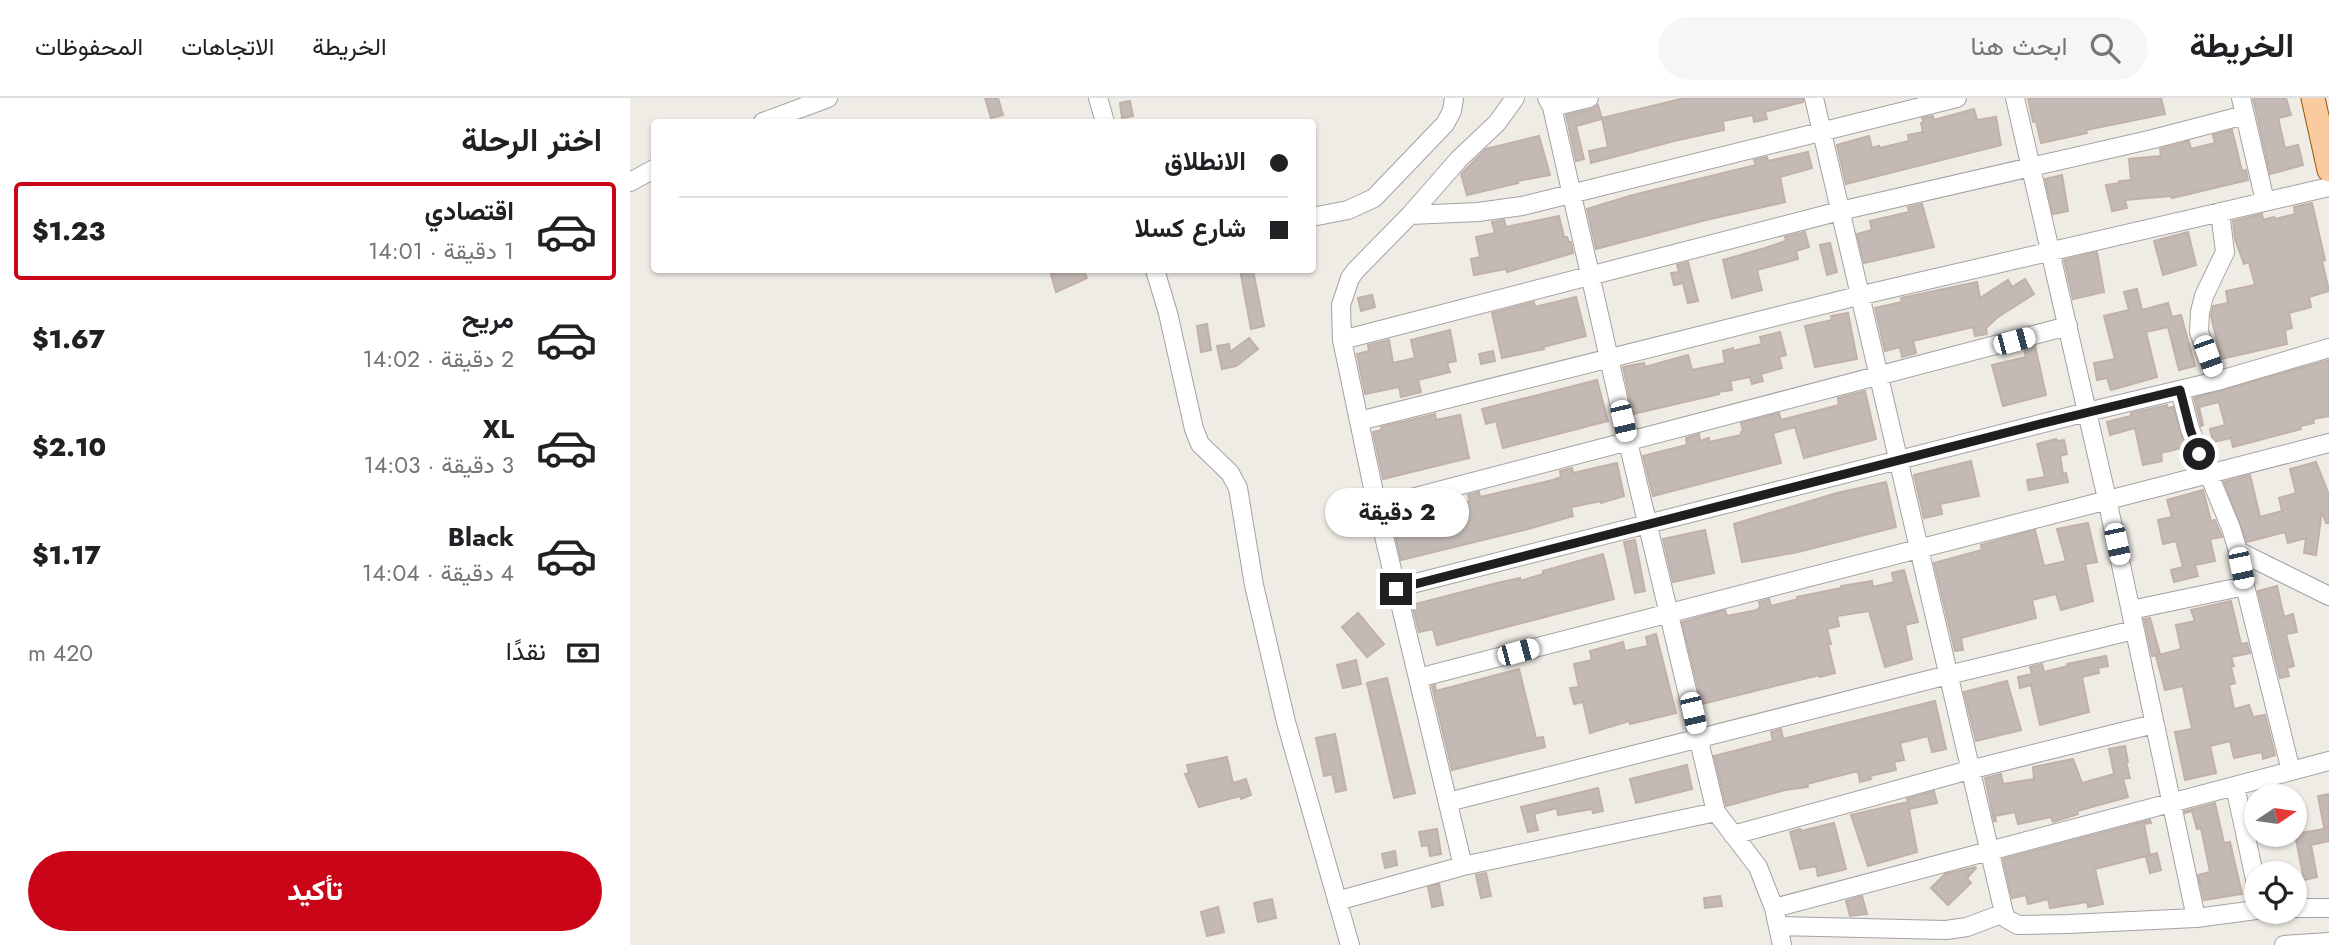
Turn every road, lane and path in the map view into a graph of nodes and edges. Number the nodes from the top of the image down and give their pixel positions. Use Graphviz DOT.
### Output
graph roads {
  1 [pos="828,98"];
  2 [pos="1098,98"];
  3 [pos="1454,98"];
  4 [pos="1515,98"];
  5 [pos="1589,98"];
  6 [pos="1814,98"];
  7 [pos="1958,98"];
  8 [pos="2015,98"];
  9 [pos="2313,98"];
  10 [pos="1550,102"];
  11 [pos="2243,107"];
  12 [pos="771,119"];
  13 [pos="1104,119"];
  14 [pos="1822,132"];
  15 [pos="2032,167"];
  16 [pos="2329,170"];
  17 [pos="651,171"];
  18 [pos="630,182"];
  19 [pos="2329,187"];
  20 [pos="1571,193"];
  21 [pos="2265,201"];
  22 [pos="1840,211"];
  23 [pos="2220,212"];
  24 [pos="1316,215"];
  25 [pos="1410,215"];
  26 [pos="2051,250"];
  27 [pos="1156,273"];
  28 [pos="1590,275"];
  29 [pos="1858,296"];
  30 [pos="2068,326"];
  31 [pos="1342,340"];
  32 [pos="2329,348"];
  33 [pos="1609,359"];
  34 [pos="1878,376"];
  35 [pos="2217,381"];
  36 [pos="2180,390"];
  37 [pos="2087,412"];
  38 [pos="1359,421"];
  39 [pos="1628,442"];
  40 [pos="2329,443"];
  41 [pos="1897,460"];
  42 [pos="2207,474"];
  43 [pos="2108,499"];
  44 [pos="1377,507"];
  45 [pos="1648,524"];
  46 [pos="1918,547"];
  47 [pos="2238,551"];
  48 [pos="2245,586"];
  49 [pos="1396,589"];
  50 [pos="2329,596"];
  51 [pos="2131,610"];
  52 [pos="1668,612"];
  53 [pos="2134,630"];
  54 [pos="1948,675"];
  55 [pos="1418,678"];
  56 [pos="2154,724"];
  57 [pos="1699,738"];
  58 [pos="2329,761"];
  59 [pos="1969,770"];
  60 [pos="2291,771"];
  61 [pos="2235,786"];
  62 [pos="2172,802"];
  63 [pos="1448,803"];
  64 [pos="1716,812"];
  65 [pos="1733,835"];
  66 [pos="1990,852"];
  67 [pos="2251,861"];
  68 [pos="1463,866"];
  69 [pos="1337,901"];
  70 [pos="1774,908"];
  71 [pos="2307,908"];
  72 [pos="2329,908"];
  73 [pos="2244,912"];
  74 [pos="2004,913"];
  75 [pos="2196,918"];
  76 [pos="1778,926"];
  77 [pos="2329,942"];
  78 [pos="1350,945"];
  79 [pos="1782,945"];
  80 [pos="2284,945"];
  81 [pos="2294,945"];
  1 -- 12 [label="street"];
  2 -- 13 [label="street"];
  3 -- 24 [label="street"];
  4 -- 25 [label="street"];
  5 -- 10 [label="street"];
  6 -- 14 [label="street"];
  7 -- 14 [label="street"];
  8 -- 15 [label="street"];
  9 -- 16 [label="main road"];
  10 -- 20 [label="street"];
  11 -- 15 [label="street"];
  11 -- 21 [label="street"];
  14 -- 20 [label="street"];
  14 -- 22 [label="street"];
  15 -- 22 [label="street"];
  15 -- 26 [label="street"];
  17 -- 18 [label="street"];
  19 -- 21 [label="street"];
  20 -- 25 [label="street"];
  20 -- 28 [label="street"];
  21 -- 23 [label="street"];
  22 -- 28 [label="street"];
  22 -- 29 [label="street"];
  23 -- 26 [label="street"];
  23 -- 35 [label="street"];
  25 -- 31 [label="street"];
  26 -- 29 [label="street"];
  26 -- 30 [label="street"];
  27 -- 69 [label="street"];
  28 -- 31 [label="street"];
  28 -- 33 [label="street"];
  29 -- 33 [label="street"];
  29 -- 34 [label="street"];
  30 -- 34 [label="street"];
  30 -- 37 [label="street"];
  31 -- 38 [label="street"];
  32 -- 35 [label="street"];
  33 -- 38 [label="street"];
  33 -- 39 [label="street"];
  34 -- 39 [label="street"];
  34 -- 41 [label="street"];
  35 -- 36 [label="street"];
  36 -- 37 [label="street"];
  36 -- 42 [label="street"];
  37 -- 41 [label="street"];
  37 -- 43 [label="street"];
  38 -- 44 [label="street"];
  39 -- 44 [label="street"];
  39 -- 45 [label="street"];
  40 -- 42 [label="street"];
  41 -- 45 [label="street"];
  41 -- 46 [label="street"];
  42 -- 43 [label="street"];
  42 -- 47 [label="street"];
  43 -- 46 [label="street"];
  43 -- 51 [label="street"];
  44 -- 49 [label="street"];
  45 -- 49 [label="street"];
  45 -- 52 [label="street"];
  46 -- 52 [label="street"];
  46 -- 54 [label="street"];
  47 -- 48 [label="street"];
  47 -- 50 [label="street"];
  48 -- 51 [label="street"];
  48 -- 60 [label="street"];
  49 -- 55 [label="street"];
  51 -- 53 [label="street"];
  52 -- 55 [label="street"];
  52 -- 57 [label="street"];
  53 -- 54 [label="street"];
  53 -- 56 [label="street"];
  54 -- 57 [label="street"];
  54 -- 59 [label="street"];
  55 -- 63 [label="street"];
  56 -- 59 [label="street"];
  56 -- 62 [label="street"];
  57 -- 63 [label="street"];
  57 -- 64 [label="street"];
  58 -- 60 [label="street"];
  59 -- 65 [label="street"];
  59 -- 66 [label="street"];
  60 -- 61 [label="street"];
  61 -- 62 [label="street"];
  61 -- 67 [label="street"];
  62 -- 66 [label="street"];
  62 -- 75 [label="street"];
  63 -- 68 [label="street"];
  64 -- 65 [label="street"];
  64 -- 68 [label="street"];
  65 -- 70 [label="street"];
  66 -- 70 [label="street"];
  66 -- 74 [label="street"];
  68 -- 69 [label="street"];
  69 -- 78 [label="street"];
  70 -- 76 [label="street"];
  71 -- 72 [label="street"];
  73 -- 75 [label="street"];
  74 -- 75 [label="street"];
  74 -- 76 [label="street"];
  76 -- 79 [label="street"];
  77 -- 81 [label="street"];
  80 -- 81 [label="street"];
}
